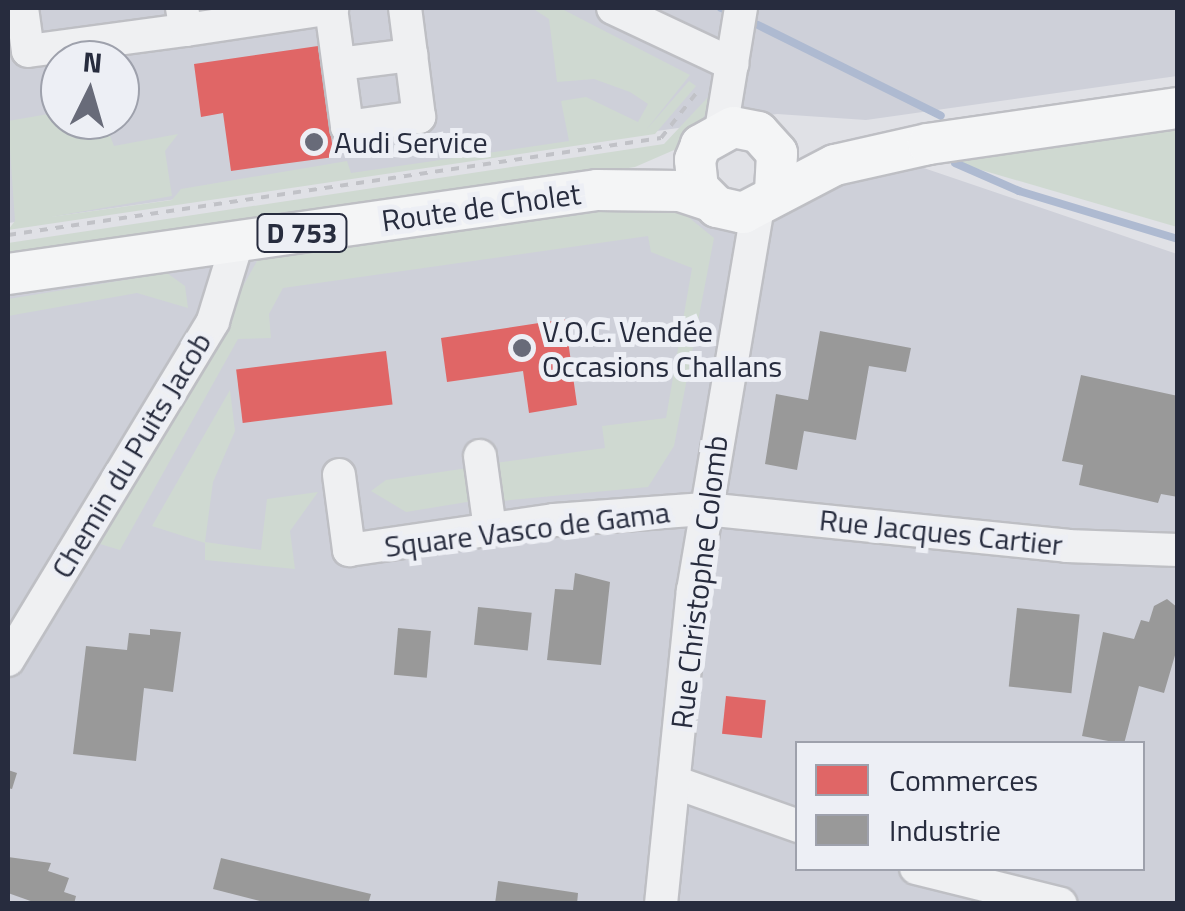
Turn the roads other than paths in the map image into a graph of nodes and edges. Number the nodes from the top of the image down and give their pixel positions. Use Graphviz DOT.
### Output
graph roads {
  1 [pos="22,8"];
  2 [pos="331,8"];
  3 [pos="405,8"];
  4 [pos="613,8"];
  5 [pos="741,8"];
  6 [pos="184,19"];
  7 [pos="411,55"];
  8 [pos="338,64"];
  9 [pos="721,74"];
  10 [pos="1178,108"];
  11 [pos="734,136"];
  12 [pos="928,144"];
  13 [pos="597,190"];
  14 [pos="742,203"];
  15 [pos="237,243"];
  16 [pos="8,274"];
  17 [pos="480,456"];
  18 [pos="339,475"];
  19 [pos="705,509"];
  20 [pos="490,529"];
  21 [pos="1178,550"];
  22 [pos="8,660"];
  23 [pos="674,782"];
  24 [pos="795,825"];
  25 [pos="928,871"];
  26 [pos="661,904"];
  27 [pos="1061,904"];
  1 -- 6 [label="street"];
  2 -- 6 [label="street"];
  2 -- 8 [label="street"];
  3 -- 7 [label="street"];
  4 -- 9 [label="street"];
  5 -- 9 [label="street"];
  7 -- 8 [label="street"];
  7 -- 8 [label="street"];
  9 -- 11 [label="street"];
  10 -- 12 [label="main road"];
  11 -- 12 [label="main road"];
  11 -- 13 [label="main road, Route de Cholet / D 753"];
  11 -- 14 [label="main road"];
  11 -- 14 [label="main road"];
  12 -- 14 [label="main road"];
  13 -- 14 [label="main road, Route de Cholet / D 753"];
  13 -- 15 [label="main road, Route de Cholet / D 753"];
  14 -- 19 [label="street, Rue Christophe Colomb"];
  15 -- 16 [label="main road, Route de Cholet / D 753"];
  15 -- 22 [label="street, Chemin du Puits Jacob"];
  17 -- 20 [label="street"];
  18 -- 20 [label="street, Square Vasco de Gama"];
  19 -- 20 [label="street, Square Vasco de Gama"];
  19 -- 21 [label="street, Rue Jacques Cartier"];
  19 -- 23 [label="street, Rue Christophe Colomb"];
  23 -- 24 [label="street"];
  23 -- 26 [label="street, Rue Christophe Colomb"];
  25 -- 27 [label="street"];
}
